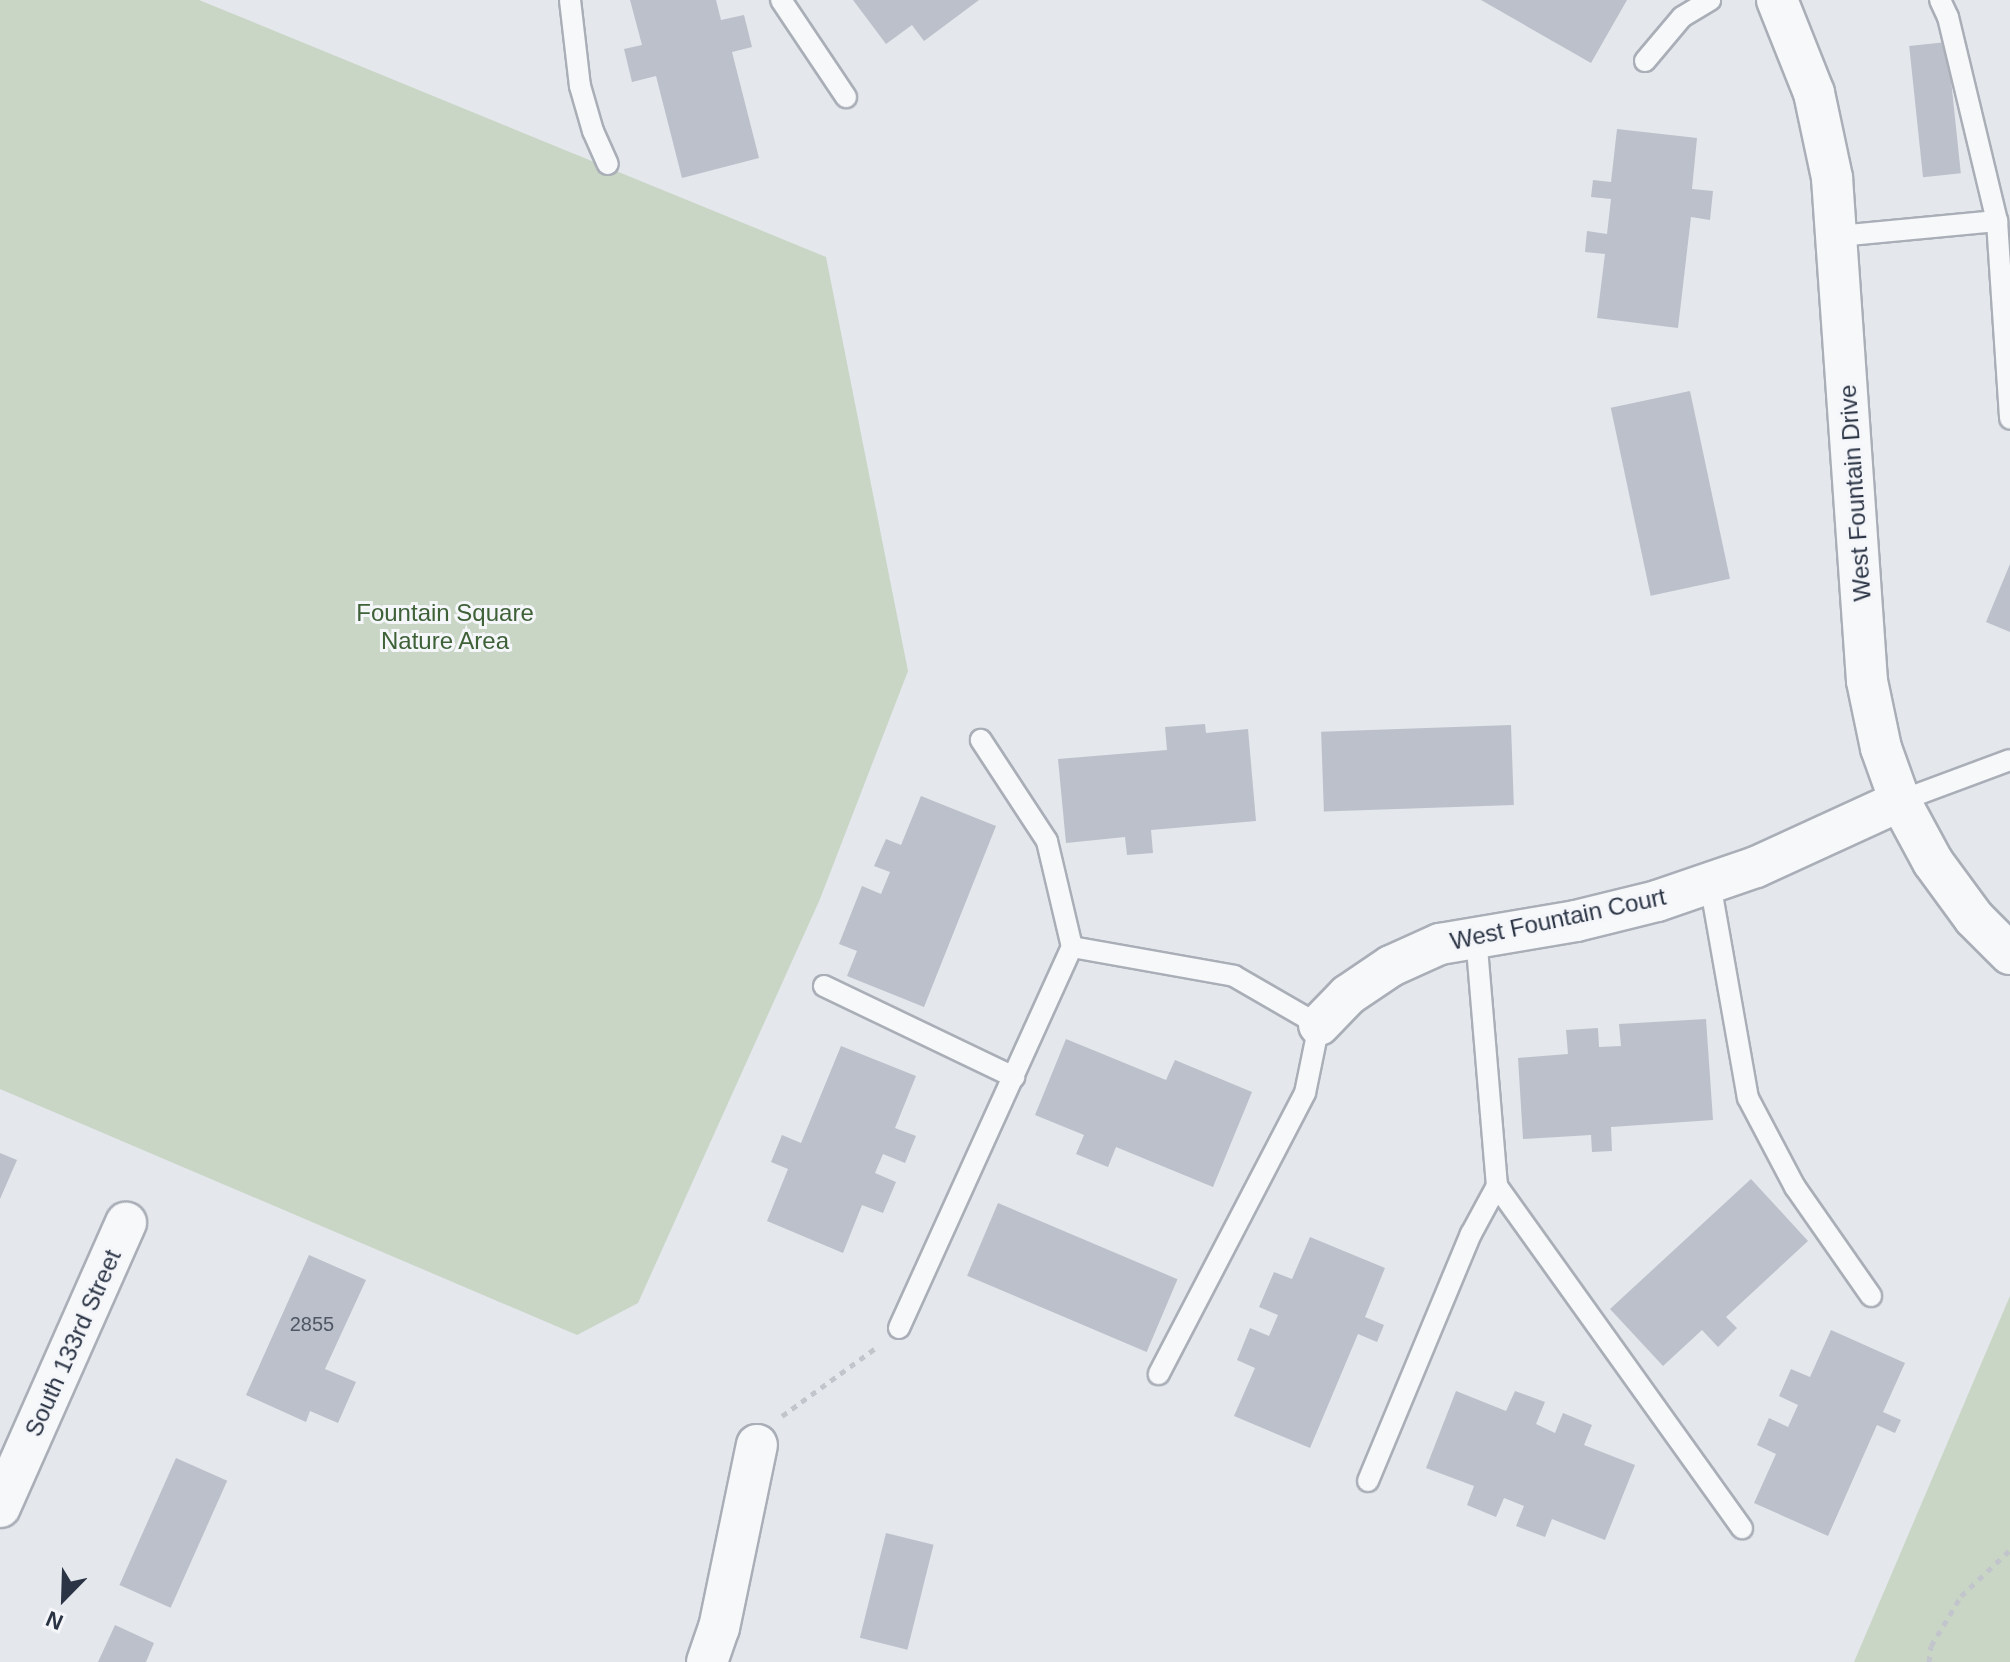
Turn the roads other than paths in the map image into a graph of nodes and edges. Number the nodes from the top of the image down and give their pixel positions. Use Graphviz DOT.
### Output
graph roads {
  1 [pos="570,0"];
  2 [pos="781,0"];
  3 [pos="1710,0"];
  4 [pos="1777,0"];
  5 [pos="1940,0"];
  6 [pos="1645,61"];
  7 [pos="846,97"];
  8 [pos="608,164"];
  9 [pos="1997,221"];
  10 [pos="1838,236"];
  11 [pos="2010,419"];
  12 [pos="981,740"];
  13 [pos="2010,760"];
  14 [pos="1900,801"];
  15 [pos="1710,883"];
  16 [pos="1476,936"];
  17 [pos="1072,947"];
  18 [pos="2010,954"];
  19 [pos="824,986"];
  20 [pos="1319,1025"];
  21 [pos="1014,1077"];
  22 [pos="1497,1186"];
  23 [pos="126,1223"];
  24 [pos="1871,1296"];
  25 [pos="899,1328"];
  26 [pos="1159,1374"];
  27 [pos="757,1445"];
  28 [pos="1368,1481"];
  29 [pos="0,1507"];
  30 [pos="1742,1528"];
  31 [pos="707,1662"];
  1 -- 8 [label="lane"];
  2 -- 7 [label="lane"];
  3 -- 6 [label="lane"];
  4 -- 10 [label="street, West Fountain Drive"];
  5 -- 9 [label="lane"];
  9 -- 10 [label="lane"];
  9 -- 11 [label="lane"];
  10 -- 14 [label="street, West Fountain Drive"];
  12 -- 17 [label="lane"];
  13 -- 14 [label="lane"];
  14 -- 15 [label="street, West Fountain Court"];
  14 -- 18 [label="street, West Fountain Drive"];
  15 -- 16 [label="street, West Fountain Court"];
  15 -- 24 [label="lane"];
  16 -- 20 [label="street, West Fountain Court"];
  16 -- 22 [label="lane"];
  17 -- 20 [label="lane"];
  17 -- 21 [label="lane"];
  19 -- 21 [label="lane"];
  20 -- 26 [label="lane"];
  21 -- 25 [label="lane"];
  22 -- 28 [label="lane"];
  22 -- 30 [label="lane"];
  23 -- 29 [label="street, South 133rd Street"];
  27 -- 31 [label="street"];
}
